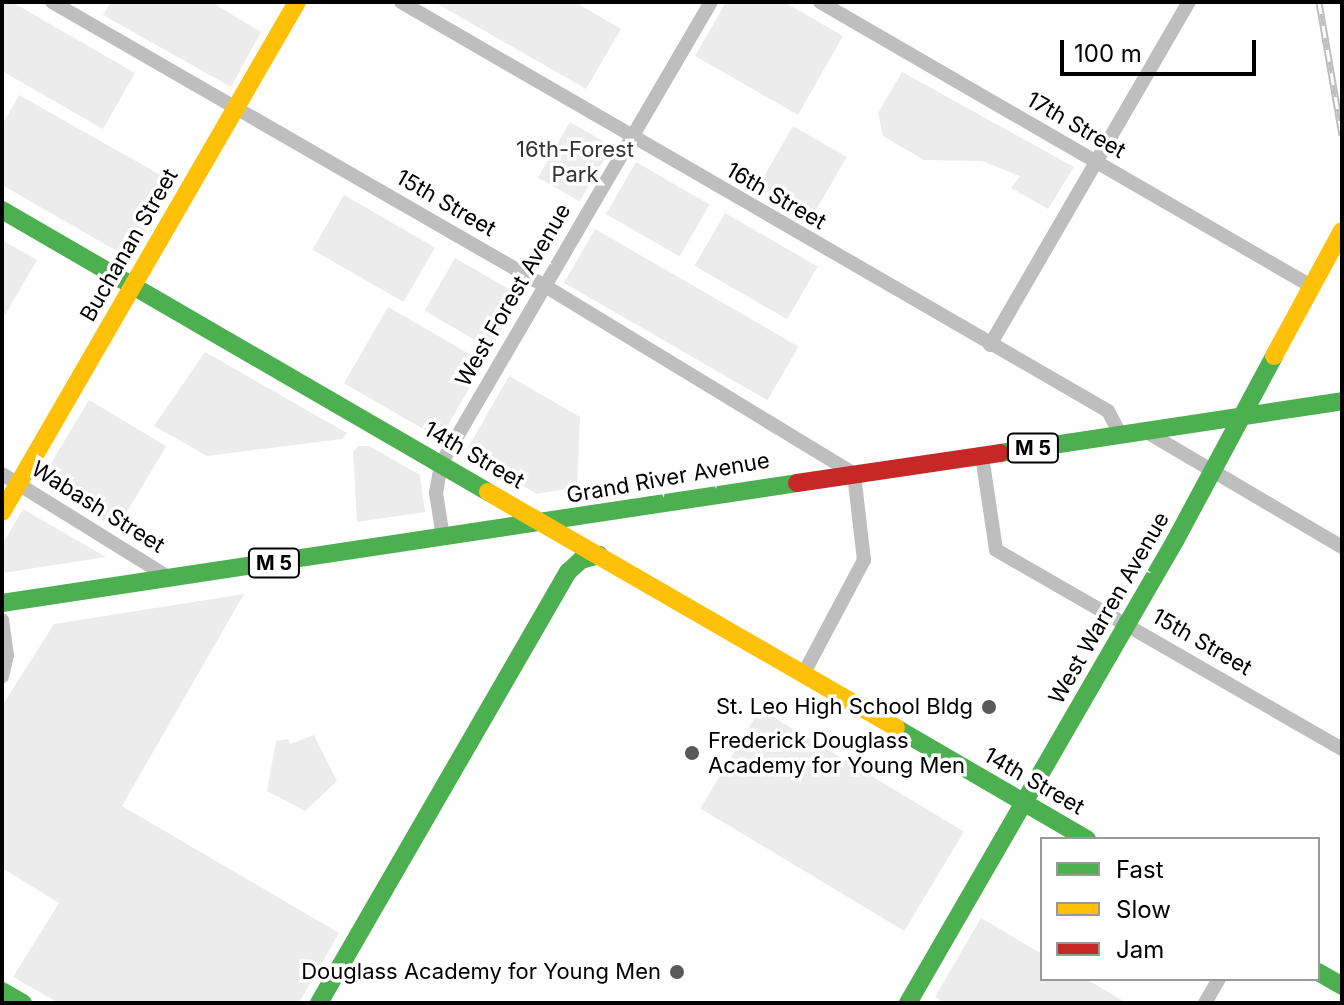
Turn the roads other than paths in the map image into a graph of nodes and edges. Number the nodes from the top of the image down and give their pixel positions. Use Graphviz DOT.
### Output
graph roads {
  1 [pos="52,2"];
  2 [pos="297,2"];
  3 [pos="401,2"];
  4 [pos="711,2"];
  5 [pos="820,2"];
  6 [pos="1189,2"];
  7 [pos="236,108"];
  8 [pos="632,138"];
  9 [pos="1096,162"];
  10 [pos="2,210"];
  11 [pos="1342,231"];
  12 [pos="132,285"];
  13 [pos="545,286"];
  14 [pos="1311,286"];
  15 [pos="990,345"];
  16 [pos="1342,401"];
  17 [pos="1239,417"];
  18 [pos="1144,430"];
  19 [pos="1120,434"];
  20 [pos="982,456"];
  21 [pos="441,464"];
  22 [pos="1214,471"];
  23 [pos="2,474"];
  24 [pos="854,474"];
  25 [pos="18,484"];
  26 [pos="2,512"];
  27 [pos="544,523"];
  28 [pos="443,537"];
  29 [pos="1342,547"];
  30 [pos="599,555"];
  31 [pos="170,578"];
  32 [pos="2,603"];
  33 [pos="2,620"];
  34 [pos="1127,624"];
  35 [pos="804,673"];
  36 [pos="2,676"];
  37 [pos="1342,749"];
  38 [pos="1023,802"];
  39 [pos="1084,837"];
  40 [pos="1320,973"];
  41 [pos="1218,981"];
  42 [pos="1342,986"];
  43 [pos="2,991"];
  44 [pos="23,1003"];
  45 [pos="319,1003"];
  46 [pos="908,1003"];
  47 [pos="1205,1003"];
  1 -- 7 [label="street, 15th Street"];
  2 -- 7 [label="street, Buchanan Street"];
  3 -- 8 [label="street, 16th Street"];
  4 -- 8 [label="street, West Forest Avenue"];
  5 -- 9 [label="street, 17th Street"];
  6 -- 9 [label="street"];
  7 -- 12 [label="street, Buchanan Street"];
  7 -- 13 [label="street, 15th Street"];
  8 -- 13 [label="street, West Forest Avenue"];
  8 -- 15 [label="street, 16th Street"];
  9 -- 14 [label="street, 17th Street"];
  9 -- 15 [label="street"];
  10 -- 12 [label="street, 14th Street"];
  11 -- 14 [label="street, West Warren Avenue"];
  12 -- 21 [label="street, 14th Street"];
  12 -- 25 [label="street, Buchanan Street"];
  13 -- 21 [label="street, West Forest Avenue"];
  13 -- 24 [label="street, 15th Street"];
  14 -- 17 [label="street, West Warren Avenue"];
  15 -- 19 [label="street, 16th Street"];
  16 -- 17 [label="street, Grand River Avenue / M 5"];
  17 -- 18 [label="street, Grand River Avenue / M 5"];
  17 -- 22 [label="street, West Warren Avenue"];
  18 -- 19 [label="street, Grand River Avenue / M 5"];
  18 -- 22 [label="street"];
  19 -- 20 [label="street, Grand River Avenue / M 5"];
  20 -- 24 [label="street, Grand River Avenue / M 5"];
  20 -- 34 [label="street, 15th Street"];
  21 -- 27 [label="street, 14th Street"];
  21 -- 28 [label="street, West Forest Avenue"];
  22 -- 29 [label="street"];
  22 -- 34 [label="street, West Warren Avenue"];
  23 -- 25 [label="street, Wabash Street"];
  24 -- 27 [label="street, Grand River Avenue / M 5"];
  24 -- 35 [label="street"];
  25 -- 26 [label="street, Buchanan Street"];
  25 -- 31 [label="street, Wabash Street"];
  27 -- 28 [label="street, Grand River Avenue / M 5"];
  27 -- 30 [label="street, 14th Street"];
  28 -- 31 [label="street, Grand River Avenue / M 5"];
  30 -- 35 [label="street, 14th Street"];
  30 -- 45 [label="street"];
  31 -- 32 [label="street, Grand River Avenue / M 5"];
  33 -- 36 [label="street"];
  34 -- 37 [label="street, 15th Street"];
  34 -- 38 [label="street, West Warren Avenue"];
  35 -- 38 [label="street, 14th Street"];
  38 -- 39 [label="street, 14th Street"];
  38 -- 46 [label="street, West Warren Avenue"];
  40 -- 42 [label="street"];
  41 -- 47 [label="street"];
  43 -- 44 [label="street"];
}
